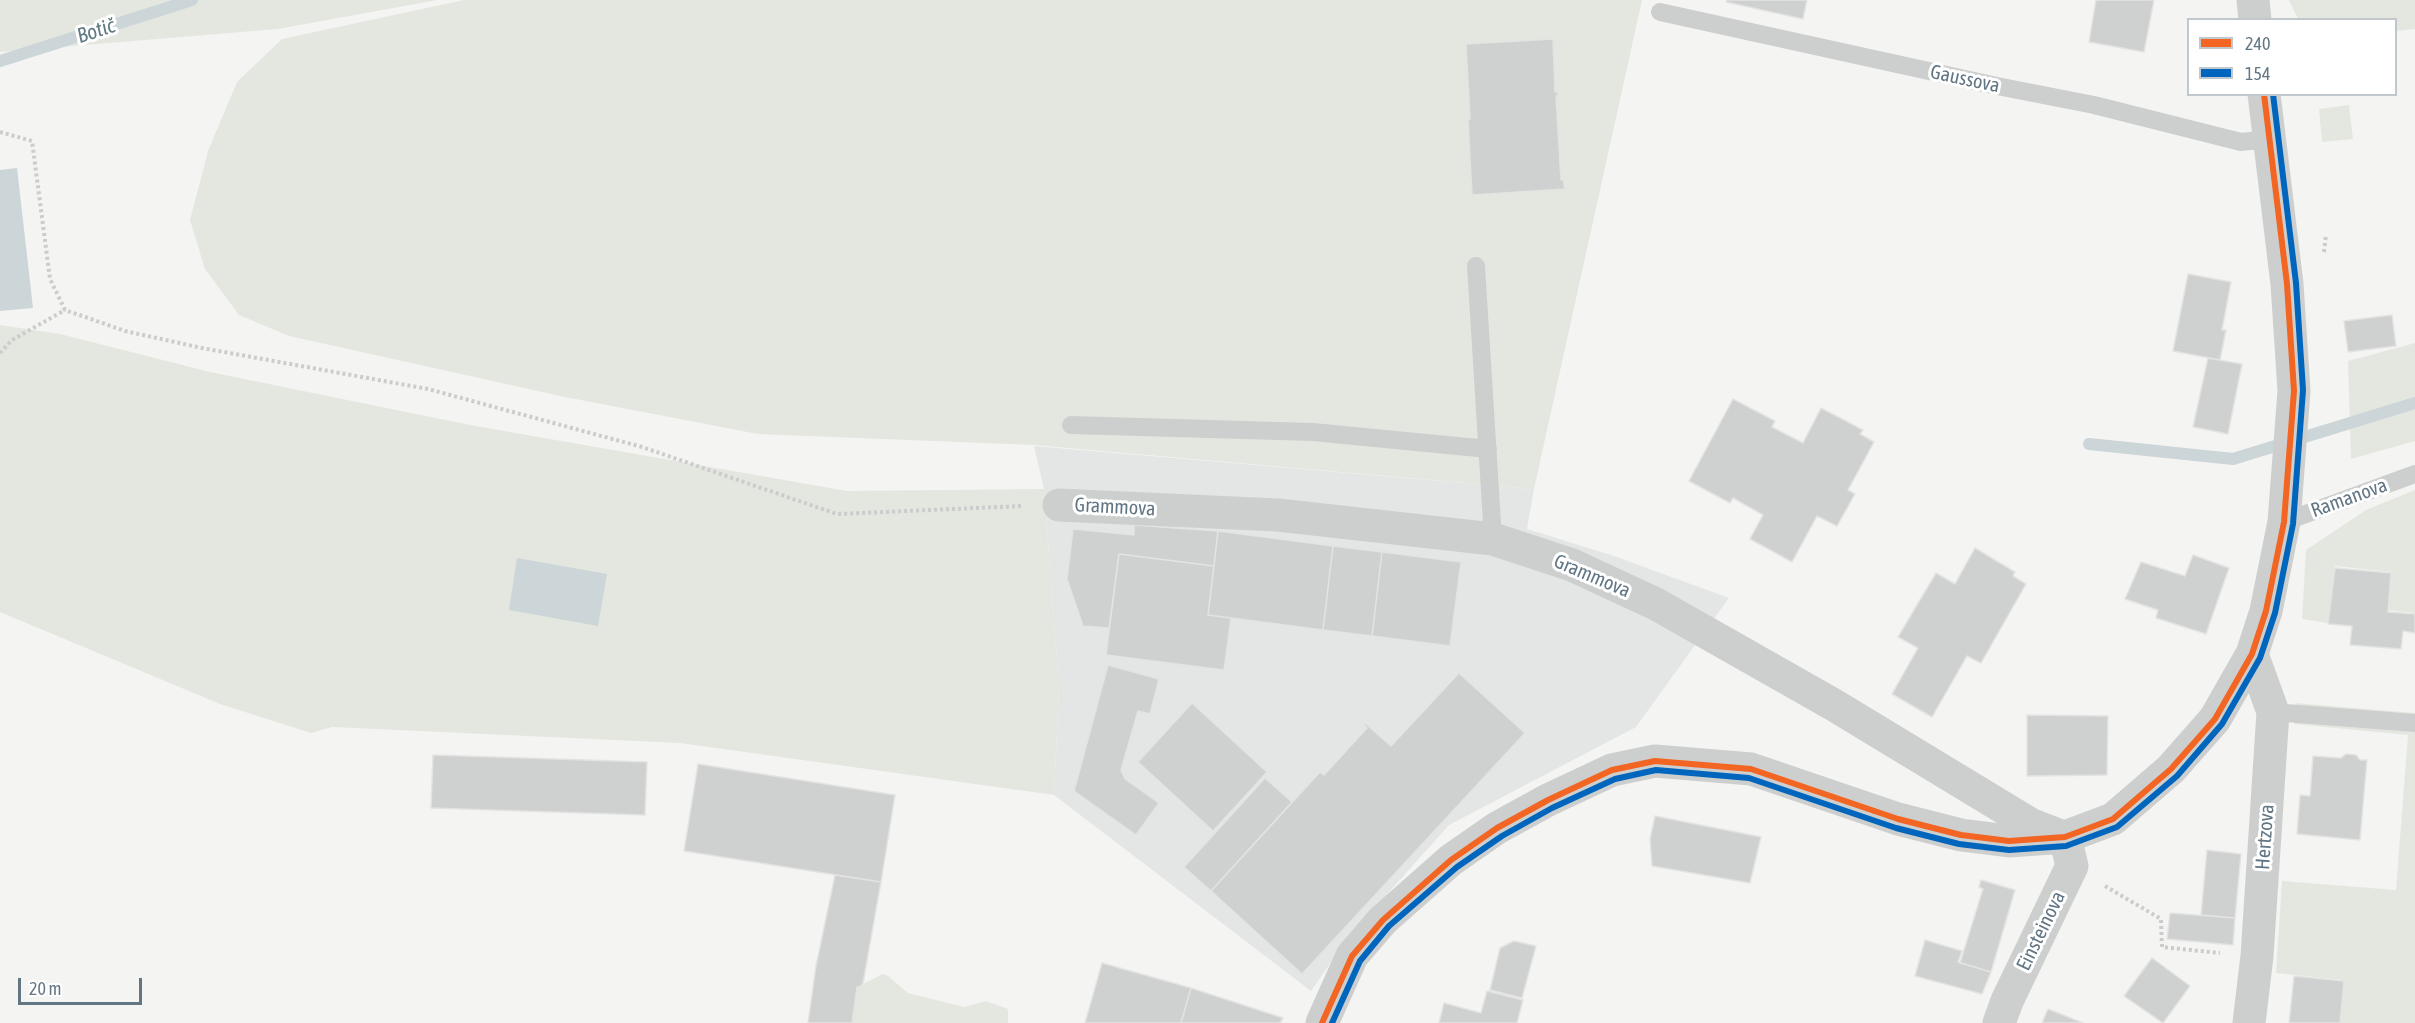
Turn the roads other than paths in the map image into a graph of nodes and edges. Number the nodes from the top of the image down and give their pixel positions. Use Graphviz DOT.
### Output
graph roads {
  1 [pos="2253,0"];
  2 [pos="1660,12"];
  3 [pos="2255,18"];
  4 [pos="2264,96"];
  5 [pos="2270,139"];
  6 [pos="1476,266"];
  7 [pos="1071,425"];
  8 [pos="1488,449"];
  9 [pos="2415,474"];
  10 [pos="1059,505"];
  11 [pos="2284,522"];
  12 [pos="1493,538"];
  13 [pos="2252,654"];
  14 [pos="2273,712"];
  15 [pos="2415,723"];
  16 [pos="2069,852"];
  17 [pos="1322,1023"];
  18 [pos="1999,1023"];
  19 [pos="2249,1023"];
  1 -- 3 [label="street"];
  2 -- 5 [label="lane, Gaussova"];
  4 -- 5 [label="street"];
  5 -- 11 [label="street"];
  6 -- 8 [label="lane"];
  7 -- 8 [label="lane"];
  8 -- 12 [label="lane"];
  9 -- 11 [label="lane, Ramanova"];
  10 -- 12 [label="street, Grammova"];
  11 -- 13 [label="street"];
  12 -- 16 [label="street, Grammova"];
  13 -- 14 [label="street, Hertzova"];
  13 -- 16 [label="street"];
  14 -- 15 [label="lane"];
  14 -- 19 [label="street, Hertzova"];
  16 -- 17 [label="street"];
  16 -- 18 [label="street, Einsteinova"];
}
